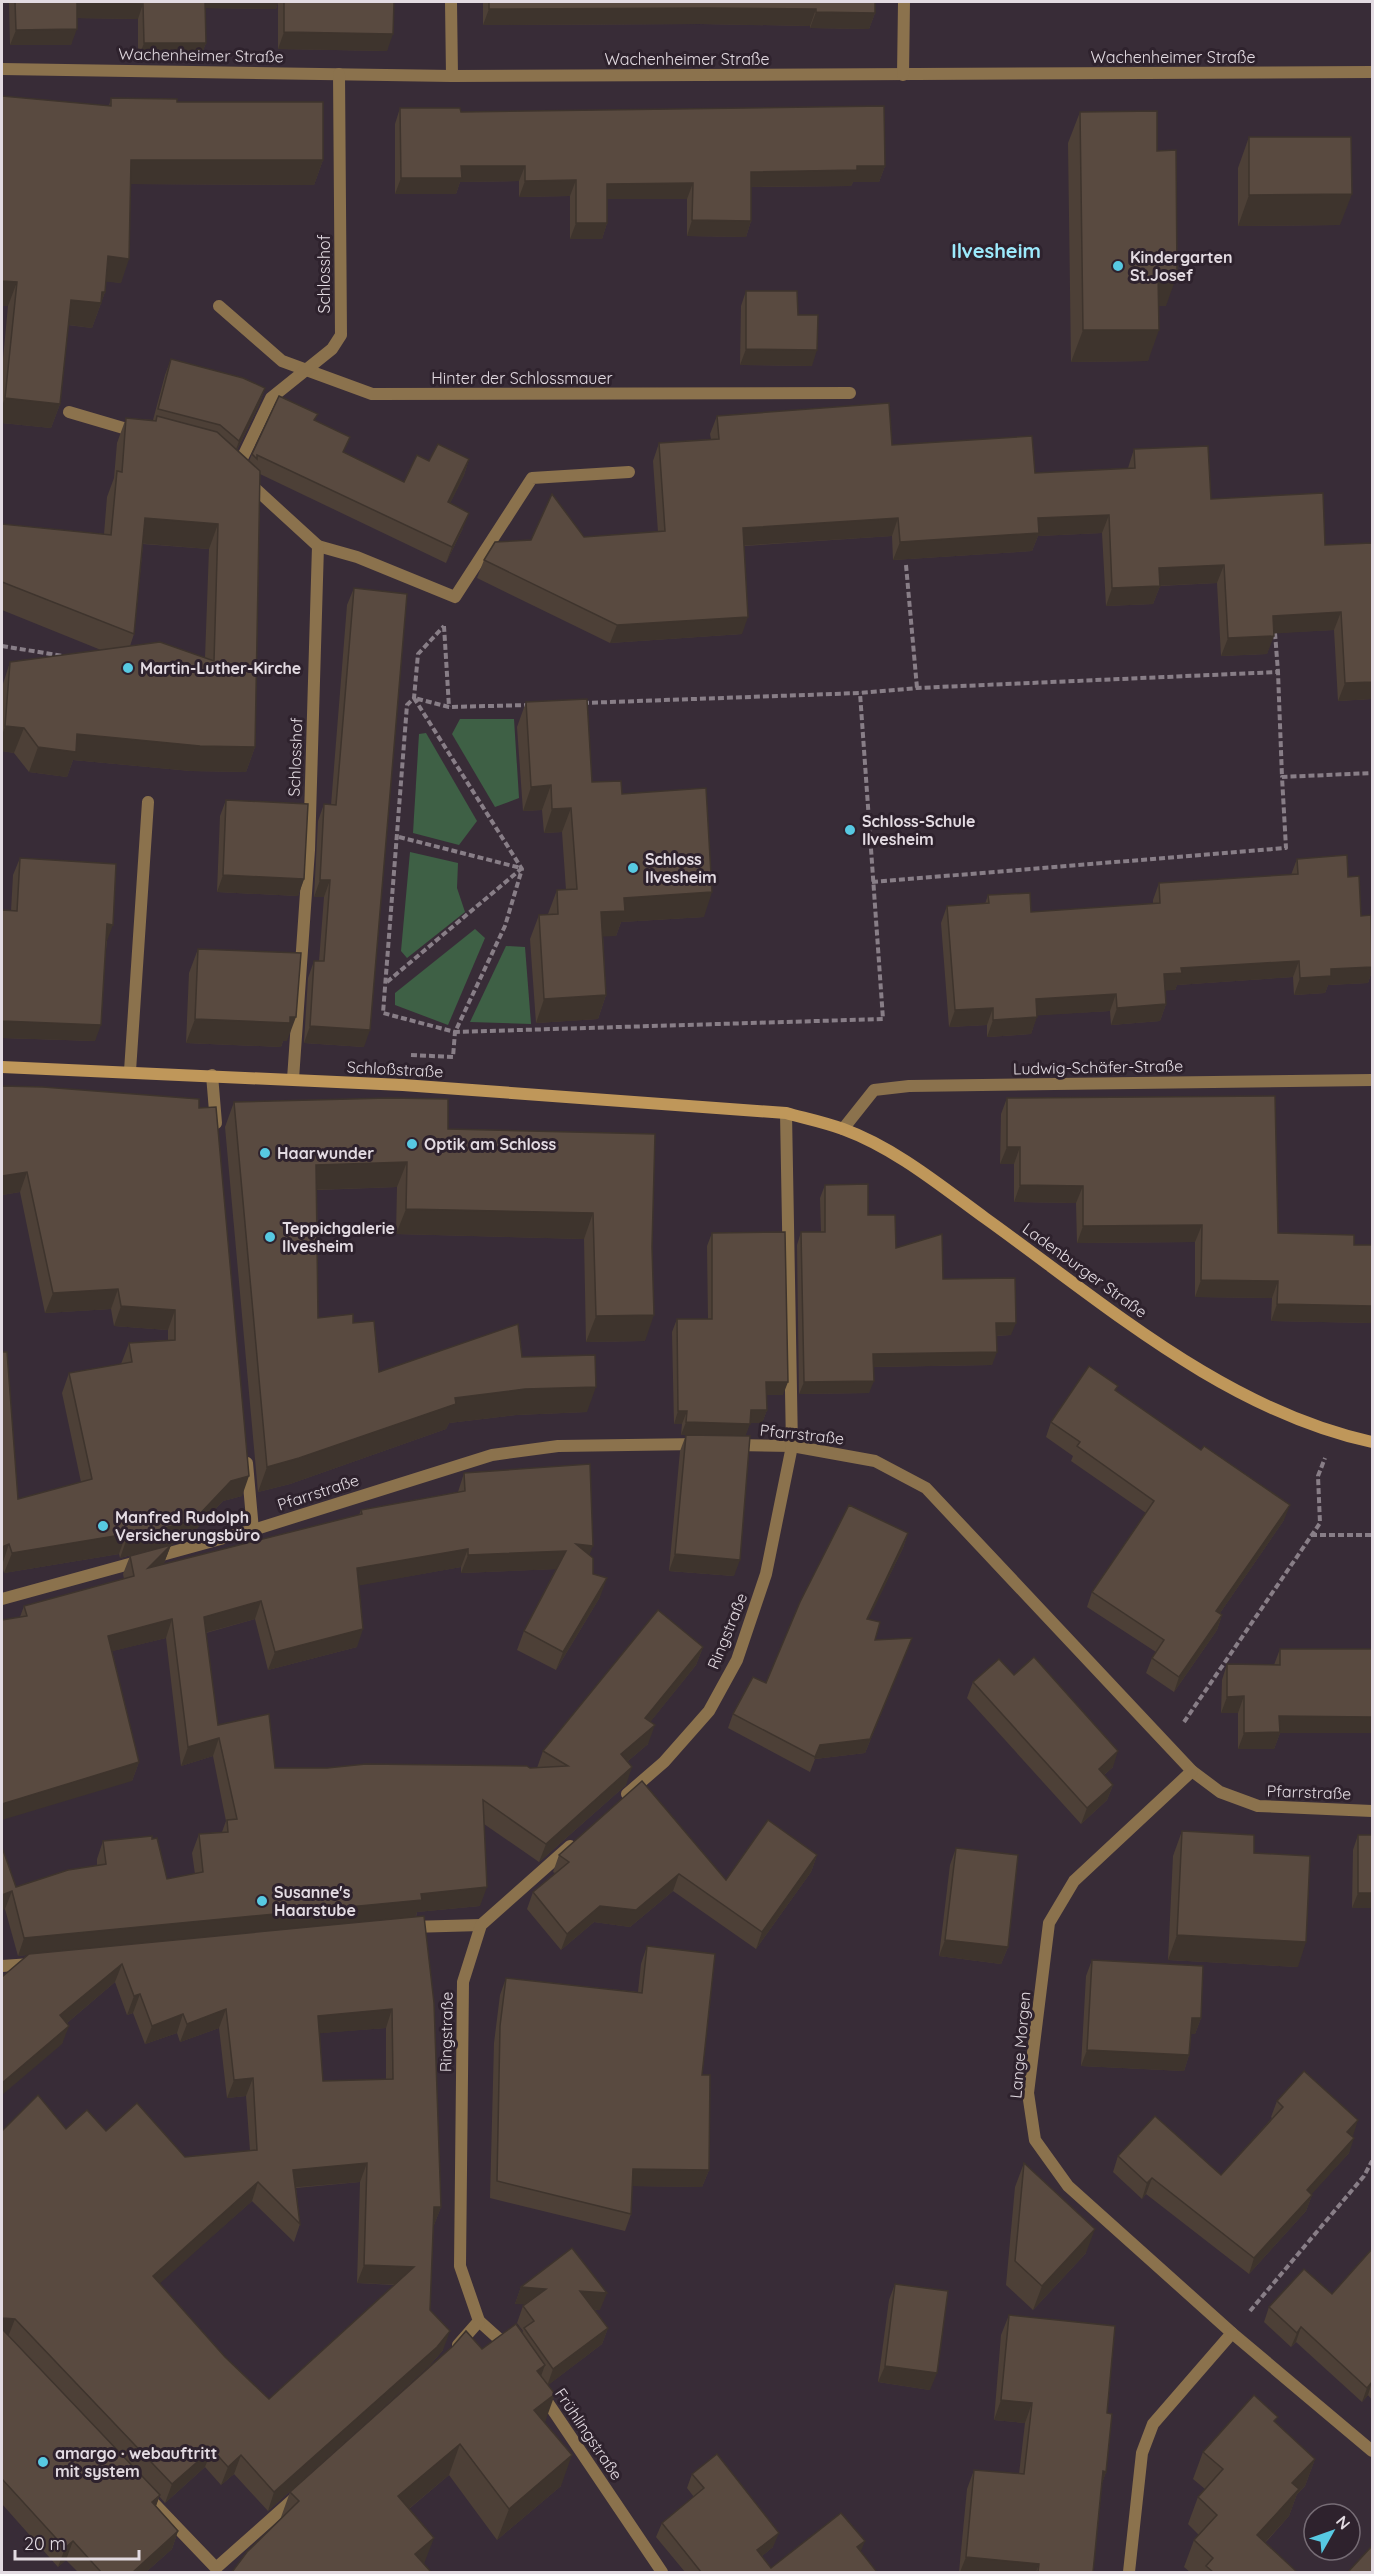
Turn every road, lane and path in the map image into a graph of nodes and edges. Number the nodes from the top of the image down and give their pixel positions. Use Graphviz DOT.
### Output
graph roads {
  1 [pos="451,2"];
  2 [pos="904,2"];
  3 [pos="2,69"];
  4 [pos="1372,72"];
  5 [pos="339,74"];
  6 [pos="903,75"];
  7 [pos="452,76"];
  8 [pos="219,306"];
  9 [pos="306,369"];
  10 [pos="850,393"];
  11 [pos="69,412"];
  12 [pos="153,436"];
  13 [pos="629,472"];
  14 [pos="318,546"];
  15 [pos="906,565"];
  16 [pos="455,597"];
  17 [pos="444,626"];
  18 [pos="1275,633"];
  19 [pos="2,646"];
  20 [pos="70,658"];
  21 [pos="1278,672"];
  22 [pos="917,688"];
  23 [pos="860,693"];
  24 [pos="414,698"];
  25 [pos="579,704"];
  26 [pos="532,705"];
  27 [pos="449,706"];
  28 [pos="1372,773"];
  29 [pos="1282,777"];
  30 [pos="148,802"];
  31 [pos="399,837"];
  32 [pos="522,869"];
  33 [pos="872,882"];
  34 [pos="386,982"];
  35 [pos="455,1032"];
  36 [pos="2,1067"];
  37 [pos="130,1071"];
  38 [pos="212,1075"];
  39 [pos="293,1080"];
  40 [pos="1372,1080"];
  41 [pos="403,1085"];
  42 [pos="786,1113"];
  43 [pos="843,1129"];
  44 [pos="217,1139"];
  45 [pos="1333,1433"];
  46 [pos="1372,1442"];
  47 [pos="792,1446"];
  48 [pos="245,1447"];
  49 [pos="253,1530"];
  50 [pos="1311,1535"];
  51 [pos="1372,1535"];
  52 [pos="2,1599"];
  53 [pos="1163,1740"];
  54 [pos="1192,1771"];
  55 [pos="620,1801"];
  56 [pos="1372,1811"];
  57 [pos="576,1841"];
  58 [pos="481,1925"];
  59 [pos="392,1929"];
  60 [pos="49,1962"];
  61 [pos="2,1966"];
  62 [pos="1372,2161"];
  63 [pos="479,2321"];
  64 [pos="1232,2333"];
  65 [pos="515,2353"];
  66 [pos="450,2354"];
  67 [pos="534,2382"];
  68 [pos="1372,2451"];
  69 [pos="134,2482"];
  70 [pos="304,2489"];
  71 [pos="214,2570"];
  72 [pos="662,2572"];
  73 [pos="1130,2572"];
  1 -- 7 [label="street"];
  2 -- 6 [label="street"];
  3 -- 5 [label="street, Wachenheimer Straße"];
  4 -- 6 [label="street, Wachenheimer Straße"];
  5 -- 7 [label="street, Wachenheimer Straße"];
  5 -- 9 [label="street, Schlosshof"];
  6 -- 7 [label="street, Wachenheimer Straße"];
  8 -- 9 [label="street, Hinter der Schlossmauer"];
  9 -- 10 [label="street, Hinter der Schlossmauer"];
  9 -- 14 [label="street, Schlosshof"];
  11 -- 12 [label="street"];
  13 -- 16 [label="street"];
  14 -- 16 [label="street"];
  14 -- 39 [label="street, Schlosshof"];
  15 -- 22 [label="path"];
  16 -- 17 [label="path"];
  17 -- 24 [label="path"];
  17 -- 27 [label="path"];
  18 -- 21 [label="path"];
  19 -- 20 [label="path"];
  21 -- 22 [label="path"];
  21 -- 29 [label="path"];
  22 -- 23 [label="path"];
  23 -- 25 [label="path"];
  23 -- 33 [label="path"];
  24 -- 27 [label="path"];
  24 -- 31 [label="path"];
  24 -- 32 [label="path"];
  26 -- 27 [label="path"];
  28 -- 29 [label="path"];
  29 -- 33 [label="path"];
  30 -- 37 [label="street"];
  31 -- 32 [label="path"];
  31 -- 34 [label="path"];
  32 -- 34 [label="path"];
  32 -- 35 [label="path"];
  33 -- 35 [label="path"];
  34 -- 35 [label="path"];
  35 -- 41 [label="path"];
  36 -- 37 [label="main road, Schloßstraße"];
  37 -- 38 [label="main road, Schloßstraße"];
  38 -- 39 [label="main road, Schloßstraße"];
  38 -- 44 [label="street"];
  39 -- 41 [label="main road, Schloßstraße"];
  40 -- 43 [label="street, Ludwig-Schäfer-Straße"];
  41 -- 42 [label="main road, Schloßstraße"];
  42 -- 43 [label="main road, Ladenburger Straße"];
  42 -- 47 [label="street, Ringstraße"];
  43 -- 45 [label="main road, Ladenburger Straße"];
  45 -- 46 [label="main road, Ladenburger Straße"];
  45 -- 50 [label="path"];
  47 -- 49 [label="street, Pfarrstraße"];
  47 -- 53 [label="street, Pfarrstraße"];
  47 -- 55 [label="street, Ringstraße"];
  48 -- 49 [label="street"];
  49 -- 52 [label="street, Pfarrstraße"];
  50 -- 51 [label="path"];
  50 -- 53 [label="path"];
  53 -- 54 [label="street, Pfarrstraße"];
  54 -- 56 [label="street, Pfarrstraße"];
  54 -- 64 [label="street, Lange Morgen"];
  57 -- 58 [label="street"];
  58 -- 59 [label="street"];
  58 -- 63 [label="street, Ringstraße"];
  60 -- 61 [label="street"];
  62 -- 64 [label="path"];
  63 -- 65 [label="street"];
  63 -- 66 [label="street"];
  64 -- 68 [label="street, Lange Morgen"];
  64 -- 73 [label="street"];
  67 -- 72 [label="street, Frühlingstraße"];
  69 -- 71 [label="street"];
  70 -- 71 [label="street"];
}
